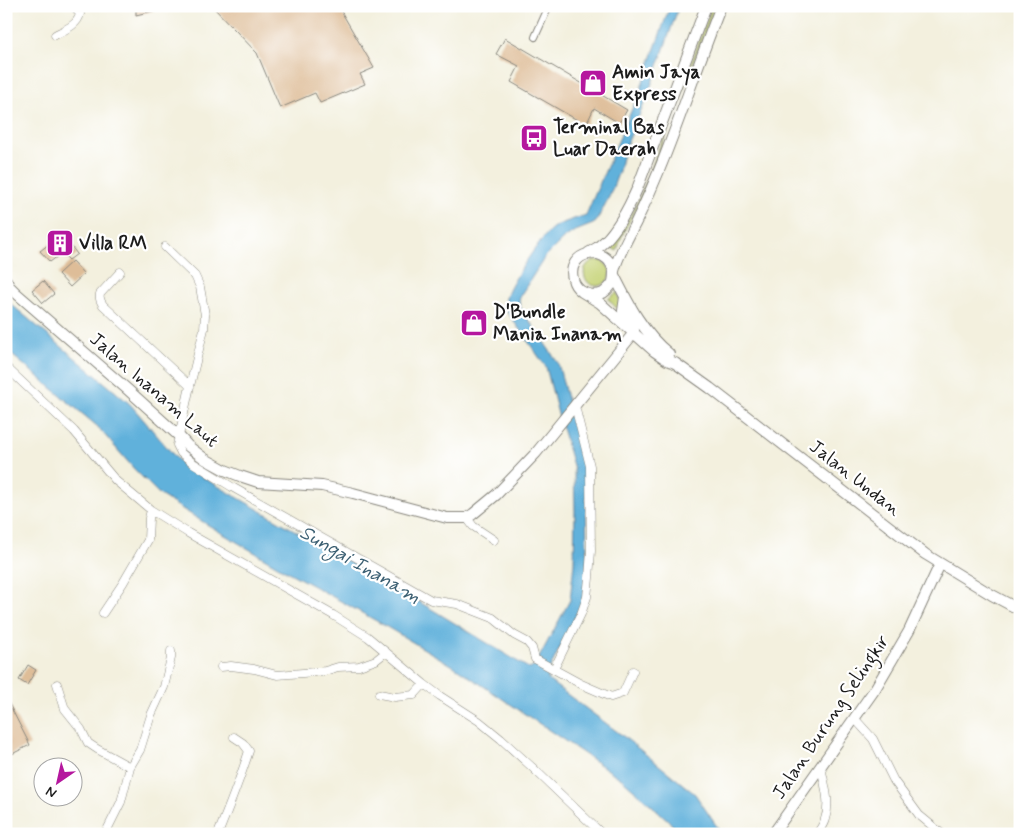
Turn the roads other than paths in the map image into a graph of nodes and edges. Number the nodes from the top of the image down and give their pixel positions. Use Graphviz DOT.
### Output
graph roads {
  1 [pos="74,6"];
  2 [pos="549,6"];
  3 [pos="706,6"];
  4 [pos="721,6"];
  5 [pos="55,35"];
  6 [pos="535,37"];
  7 [pos="165,247"];
  8 [pos="588,254"];
  9 [pos="120,272"];
  10 [pos="614,273"];
  11 [pos="7,284"];
  12 [pos="582,292"];
  13 [pos="625,297"];
  14 [pos="633,334"];
  15 [pos="675,362"];
  16 [pos="6,367"];
  17 [pos="190,386"];
  18 [pos="575,406"];
  19 [pos="179,436"];
  20 [pos="151,510"];
  21 [pos="467,518"];
  22 [pos="494,540"];
  23 [pos="940,564"];
  24 [pos="1020,610"];
  25 [pos="103,613"];
  26 [pos="386,652"];
  27 [pos="171,654"];
  28 [pos="221,667"];
  29 [pos="554,669"];
  30 [pos="633,671"];
  31 [pos="57,684"];
  32 [pos="424,684"];
  33 [pos="379,694"];
  34 [pos="855,720"];
  35 [pos="234,736"];
  36 [pos="130,767"];
  37 [pos="821,767"];
  38 [pos="105,834"];
  39 [pos="218,834"];
  40 [pos="602,834"];
  41 [pos="773,834"];
  42 [pos="817,834"];
  43 [pos="942,834"];
  1 -- 5 [label="street"];
  2 -- 6 [label="street"];
  3 -- 8 [label="street"];
  4 -- 10 [label="street"];
  7 -- 17 [label="street"];
  8 -- 10 [label="street, Jalan Undan"];
  8 -- 12 [label="street"];
  9 -- 17 [label="street"];
  10 -- 12 [label="street"];
  10 -- 13 [label="street, Jalan Undan"];
  11 -- 19 [label="street, Jalan Inanam Laut"];
  12 -- 14 [label="street, Jalan Undan"];
  13 -- 14 [label="street"];
  13 -- 15 [label="street, Jalan Undan"];
  14 -- 15 [label="street, Jalan Undan"];
  14 -- 18 [label="street"];
  15 -- 23 [label="street, Jalan Undan"];
  16 -- 20 [label="street"];
  17 -- 19 [label="street"];
  18 -- 21 [label="street"];
  18 -- 29 [label="street"];
  19 -- 21 [label="street, Jalan Inanam Laut"];
  19 -- 29 [label="street"];
  20 -- 25 [label="street"];
  20 -- 26 [label="street"];
  21 -- 22 [label="street"];
  23 -- 24 [label="street, Jalan Undan"];
  23 -- 34 [label="street, Jalan Burung Selingkir"];
  26 -- 28 [label="street"];
  26 -- 32 [label="street"];
  27 -- 36 [label="street"];
  29 -- 30 [label="street"];
  31 -- 36 [label="street"];
  32 -- 33 [label="street"];
  32 -- 40 [label="street"];
  34 -- 37 [label="street, Jalan Burung Selingkir"];
  34 -- 43 [label="street"];
  35 -- 39 [label="street"];
  36 -- 38 [label="street"];
  37 -- 41 [label="street, Jalan Burung Selingkir"];
  37 -- 42 [label="street"];
}
